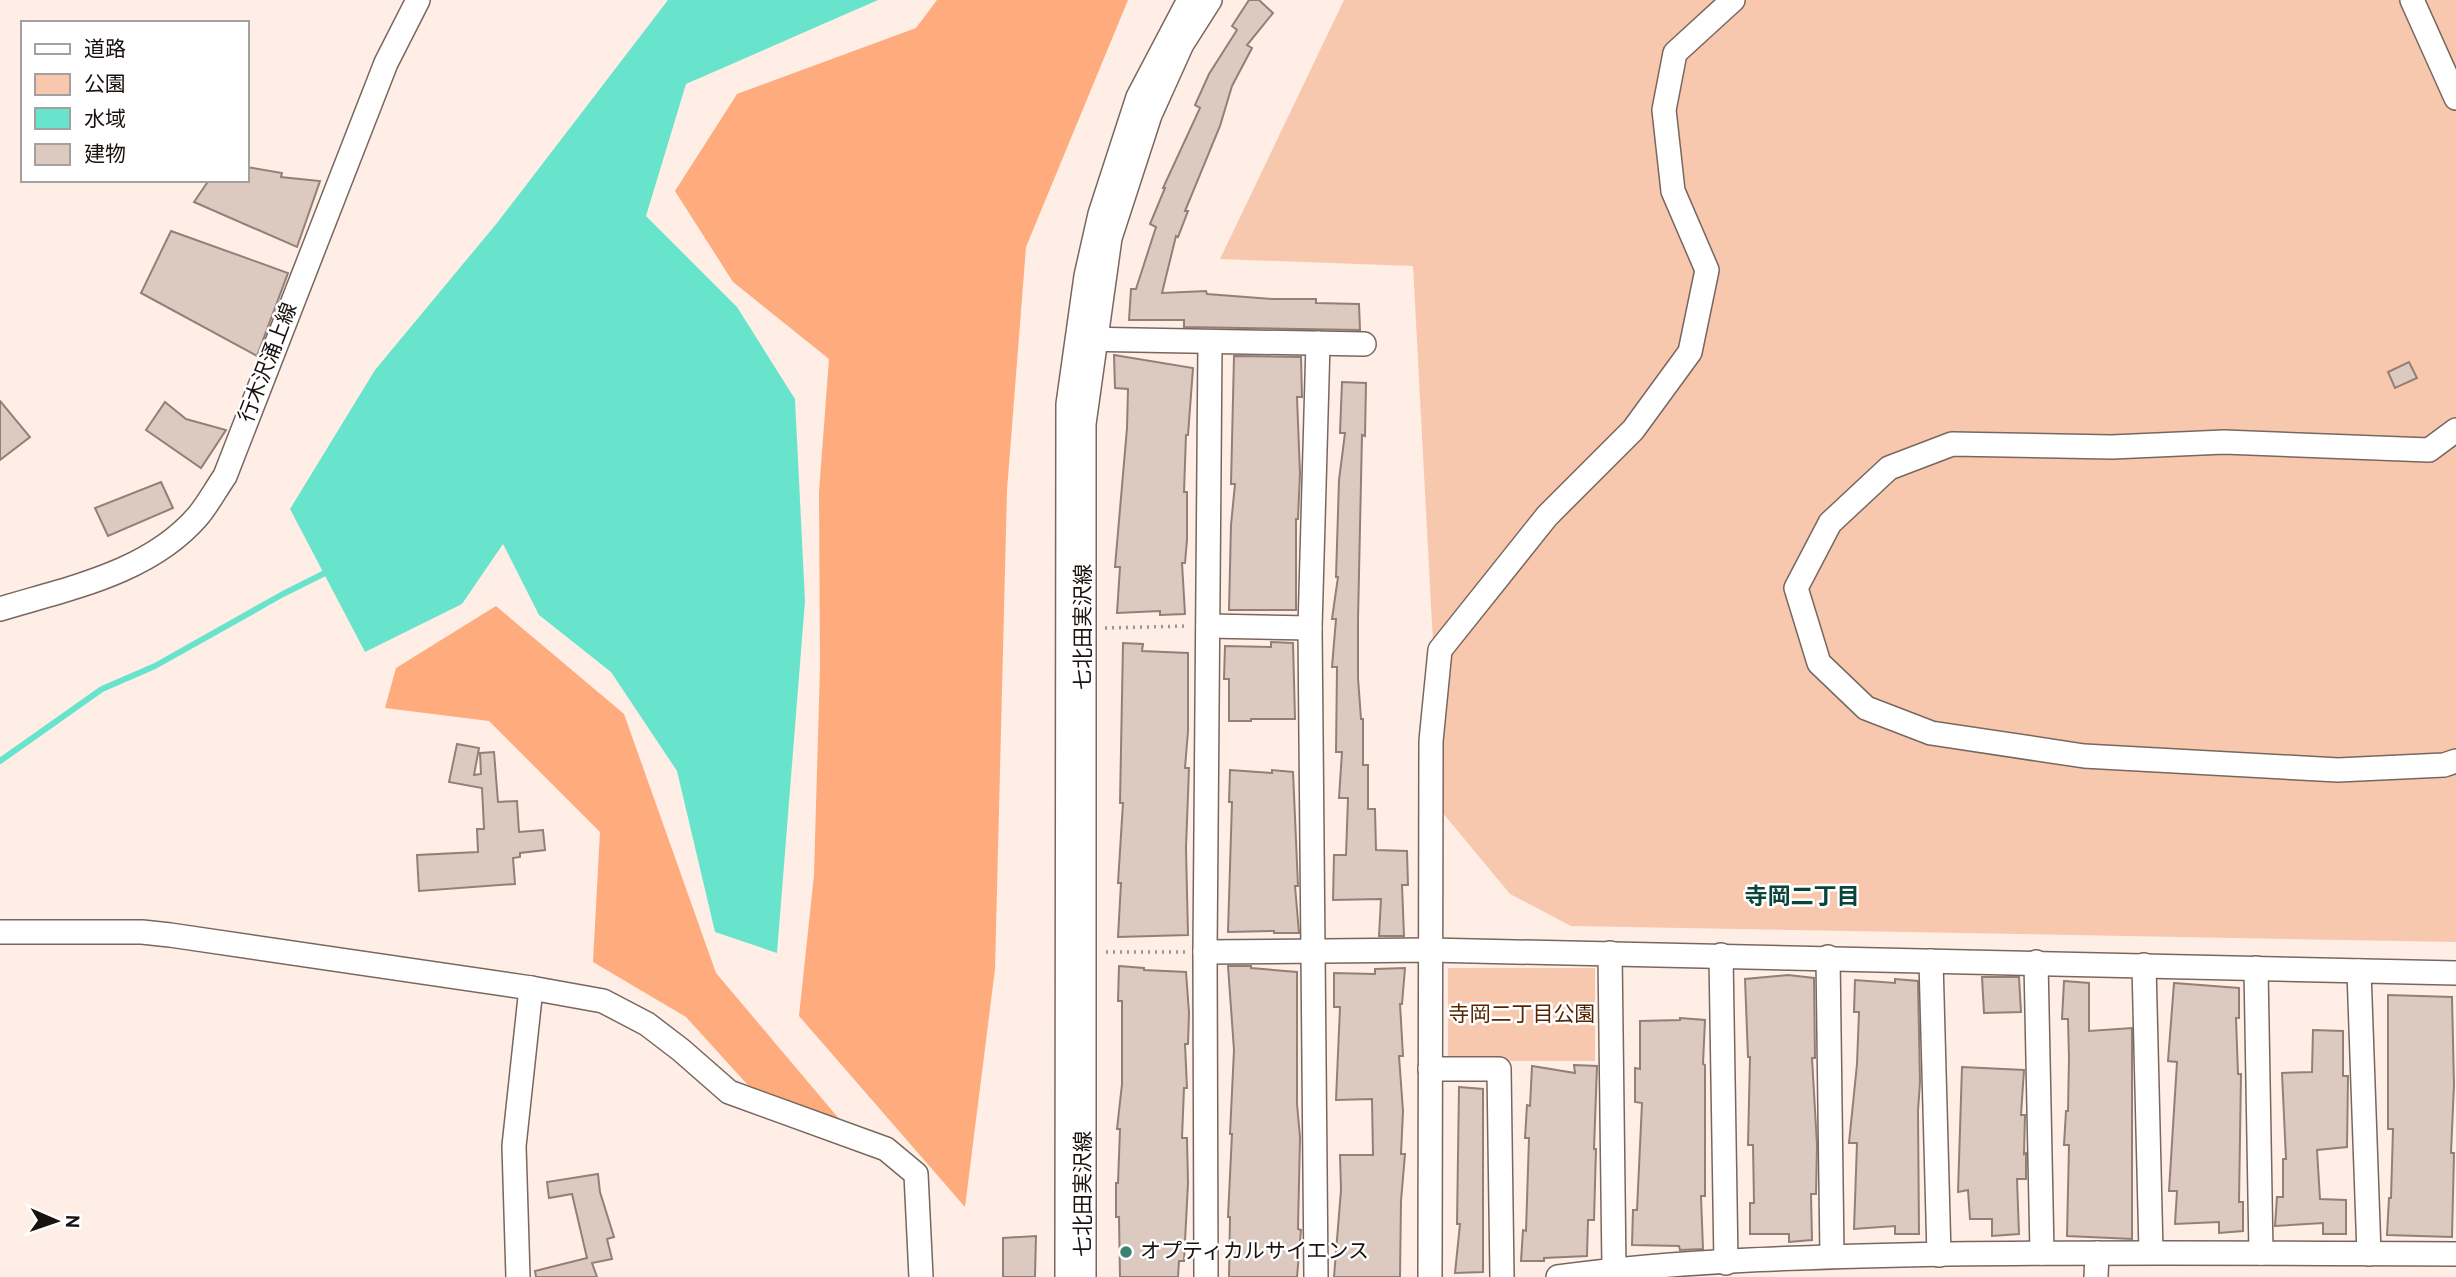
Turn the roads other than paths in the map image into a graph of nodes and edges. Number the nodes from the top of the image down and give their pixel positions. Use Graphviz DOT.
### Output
graph roads {
  1 [pos="418,0"];
  2 [pos="1189,0"];
  3 [pos="1210,0"];
  4 [pos="1733,0"];
  5 [pos="2412,0"];
  6 [pos="2456,98"];
  7 [pos="1086,339"];
  8 [pos="1210,342"];
  9 [pos="1318,343"];
  10 [pos="1364,344"];
  11 [pos="2456,430"];
  12 [pos="0,609"];
  13 [pos="1208,626"];
  14 [pos="1310,628"];
  15 [pos="2456,761"];
  16 [pos="0,932"];
  17 [pos="1430,950"];
  18 [pos="1205,952"];
  19 [pos="1314,952"];
  20 [pos="1610,953"];
  21 [pos="1721,956"];
  22 [pos="1828,957"];
  23 [pos="1931,961"];
  24 [pos="2036,962"];
  25 [pos="2144,965"];
  26 [pos="2256,968"];
  27 [pos="2359,971"];
  28 [pos="2456,973"];
  29 [pos="531,988"];
  30 [pos="1430,1069"];
  31 [pos="2151,1252"];
  32 [pos="2042,1253"];
  33 [pos="2096,1253"];
  34 [pos="2261,1253"];
  35 [pos="2369,1254"];
  36 [pos="2456,1254"];
  37 [pos="1939,1255"];
  38 [pos="1832,1256"];
  39 [pos="1727,1263"];
  40 [pos="1779,1268"];
  41 [pos="1614,1269"];
  42 [pos="518,1277"];
  43 [pos="921,1277"];
  44 [pos="1067,1277"];
  45 [pos="1084,1277"];
  46 [pos="1206,1277"];
  47 [pos="1316,1277"];
  48 [pos="1430,1277"];
  49 [pos="1502,1277"];
  50 [pos="1558,1277"];
  51 [pos="2096,1277"];
  1 -- 12 [label="street, 行木沢涌上線"];
  2 -- 7 [label="street"];
  3 -- 7 [label="street, 七北田実沢線"];
  4 -- 17 [label="street"];
  5 -- 6 [label="street"];
  7 -- 8 [label="street"];
  7 -- 44 [label="street"];
  7 -- 45 [label="street, 七北田実沢線"];
  8 -- 9 [label="street"];
  8 -- 13 [label="street"];
  9 -- 10 [label="street"];
  9 -- 14 [label="street"];
  11 -- 15 [label="street"];
  13 -- 14 [label="street"];
  13 -- 18 [label="street"];
  14 -- 19 [label="street"];
  16 -- 29 [label="street"];
  17 -- 19 [label="street"];
  17 -- 20 [label="street"];
  17 -- 30 [label="street"];
  18 -- 19 [label="street"];
  18 -- 46 [label="street"];
  19 -- 47 [label="street"];
  20 -- 21 [label="street"];
  20 -- 41 [label="street"];
  21 -- 22 [label="street"];
  21 -- 39 [label="street"];
  22 -- 23 [label="street"];
  22 -- 38 [label="street"];
  23 -- 24 [label="street"];
  23 -- 37 [label="street"];
  24 -- 25 [label="street"];
  24 -- 32 [label="street"];
  25 -- 26 [label="street"];
  25 -- 31 [label="street"];
  26 -- 27 [label="street"];
  26 -- 34 [label="street"];
  27 -- 28 [label="street"];
  27 -- 35 [label="street"];
  29 -- 42 [label="street"];
  29 -- 43 [label="street"];
  30 -- 48 [label="street"];
  30 -- 49 [label="street"];
  31 -- 33 [label="street"];
  31 -- 34 [label="street"];
  32 -- 33 [label="street"];
  32 -- 37 [label="street"];
  33 -- 51 [label="street"];
  34 -- 35 [label="street"];
  35 -- 36 [label="street"];
  37 -- 38 [label="street"];
  38 -- 40 [label="street"];
  39 -- 40 [label="street"];
  39 -- 41 [label="street"];
  41 -- 50 [label="street"];
}
